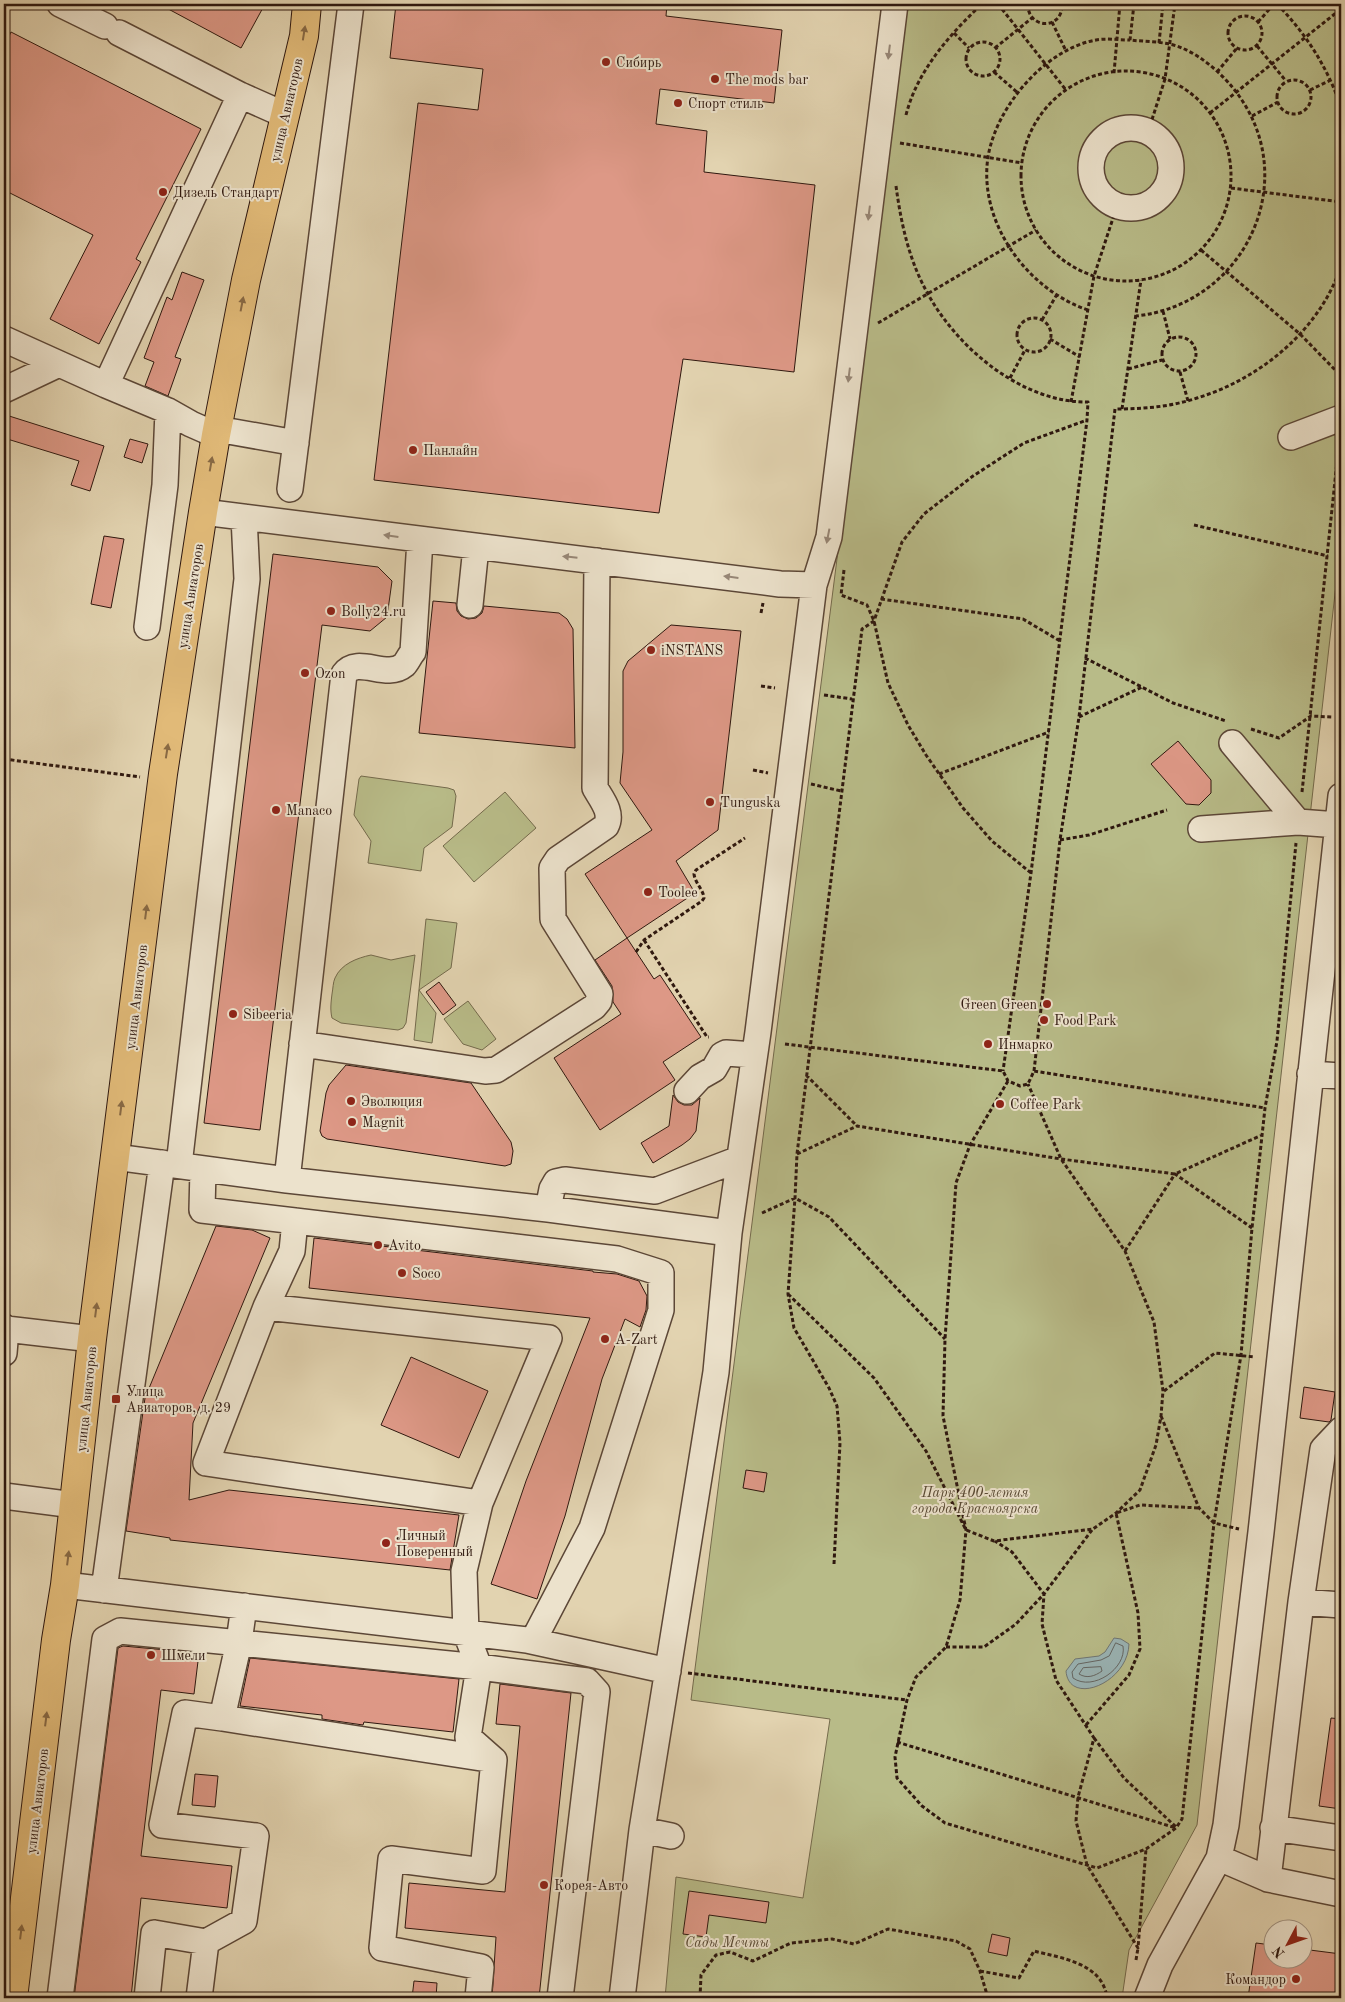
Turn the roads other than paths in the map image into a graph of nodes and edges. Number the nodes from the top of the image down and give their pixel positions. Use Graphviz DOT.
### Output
graph roads {
  1 [pos="60,4"];
  2 [pos="307,4"];
  3 [pos="351,4"];
  4 [pos="895,4"];
  5 [pos="240,95"];
  6 [pos="284,115"];
  7 [pos="1117,206"];
  8 [pos="4,339"];
  9 [pos="59,364"];
  10 [pos="106,386"];
  11 [pos="4,390"];
  12 [pos="168,411"];
  13 [pos="1341,426"];
  14 [pos="217,432"];
  15 [pos="1291,437"];
  16 [pos="296,443"];
  17 [pos="290,489"];
  18 [pos="203,512"];
  19 [pos="244,517"];
  20 [pos="420,540"];
  21 [pos="476,547"];
  22 [pos="597,560"];
  23 [pos="814,585"];
  24 [pos="470,605"];
  25 [pos="146,627"];
  26 [pos="1237,731"];
  27 [pos="1341,796"];
  28 [pos="1298,822"];
  29 [pos="1338,825"];
  30 [pos="1201,830"];
  31 [pos="302,1044"];
  32 [pos="754,1055"];
  33 [pos="1310,1074"];
  34 [pos="1341,1076"];
  35 [pos="687,1090"];
  36 [pos="115,1157"];
  37 [pos="739,1159"];
  38 [pos="182,1166"];
  39 [pos="287,1180"];
  40 [pos="548,1209"];
  41 [pos="294,1221"];
  42 [pos="729,1233"];
  43 [pos="266,1306"];
  44 [pos="5,1336"];
  45 [pos="92,1339"];
  46 [pos="1341,1430"];
  47 [pos="4,1496"];
  48 [pos="480,1503"];
  49 [pos="74,1504"];
  50 [pos="65,1585"];
  51 [pos="104,1590"];
  52 [pos="1301,1602"];
  53 [pos="1341,1605"];
  54 [pos="244,1606"];
  55 [pos="466,1633"];
  56 [pos="533,1641"];
  57 [pos="239,1642"];
  58 [pos="479,1666"];
  59 [pos="668,1671"];
  60 [pos="222,1718"];
  61 [pos="494,1760"];
  62 [pos="1273,1828"];
  63 [pos="642,1830"];
  64 [pos="670,1836"];
  65 [pos="1341,1838"];
  66 [pos="1219,1858"];
  67 [pos="1268,1879"];
  68 [pos="1341,1894"];
  69 [pos="206,1942"];
  70 [pos="13,1998"];
  71 [pos="60,1998"];
  72 [pos="147,1998"];
  73 [pos="199,1998"];
  74 [pos="478,1998"];
  75 [pos="560,1998"];
  76 [pos="622,1998"];
  77 [pos="1147,1998"];
  1 -- 5 [label="street"];
  6 -- 2 [label="main road, улица Авиаторов, one-way"];
  3 -- 16 [label="street"];
  4 -- 23 [label="street, one-way"];
  5 -- 6 [label="street"];
  5 -- 10 [label="street"];
  14 -- 6 [label="main road, улица Авиаторов, one-way"];
  7 -- 7 [label="street"];
  8 -- 9 [label="street"];
  9 -- 10 [label="street"];
  9 -- 11 [label="street"];
  10 -- 12 [label="street"];
  12 -- 14 [label="street"];
  12 -- 25 [label="street"];
  13 -- 15 [label="street"];
  14 -- 16 [label="street"];
  18 -- 14 [label="main road, улица Авиаторов, one-way"];
  16 -- 17 [label="street"];
  18 -- 19 [label="street"];
  36 -- 18 [label="main road, улица Авиаторов, one-way"];
  20 -- 19 [label="street, one-way"];
  19 -- 38 [label="street"];
  20 -- 21 [label="street"];
  20 -- 31 [label="street"];
  22 -- 21 [label="street, one-way"];
  21 -- 24 [label="street"];
  23 -- 22 [label="street, one-way"];
  22 -- 31 [label="street"];
  23 -- 32 [label="street"];
  26 -- 28 [label="street"];
  27 -- 29 [label="street"];
  28 -- 29 [label="street"];
  28 -- 30 [label="street"];
  29 -- 33 [label="street"];
  31 -- 39 [label="street"];
  32 -- 35 [label="street"];
  32 -- 37 [label="street"];
  33 -- 34 [label="street"];
  33 -- 66 [label="street"];
  36 -- 38 [label="street"];
  45 -- 36 [label="main road, улица Авиаторов, one-way"];
  37 -- 40 [label="street"];
  37 -- 42 [label="street"];
  38 -- 39 [label="street"];
  38 -- 41 [label="street"];
  38 -- 51 [label="street"];
  39 -- 40 [label="street"];
  40 -- 42 [label="street"];
  41 -- 43 [label="street"];
  41 -- 56 [label="street"];
  42 -- 59 [label="street"];
  43 -- 48 [label="street"];
  43 -- 48 [label="street"];
  44 -- 45 [label="street"];
  45 -- 49 [label="main road, улица Авиаторов"];
  46 -- 52 [label="street"];
  47 -- 49 [label="street"];
  48 -- 55 [label="street"];
  50 -- 49 [label="main road, улица Авиаторов, one-way"];
  50 -- 51 [label="street"];
  70 -- 50 [label="main road, улица Авиаторов, one-way"];
  51 -- 54 [label="street"];
  52 -- 53 [label="street"];
  52 -- 62 [label="street"];
  54 -- 55 [label="street"];
  54 -- 57 [label="street"];
  55 -- 56 [label="street"];
  55 -- 58 [label="street"];
  56 -- 59 [label="street"];
  57 -- 58 [label="street"];
  57 -- 60 [label="street"];
  57 -- 71 [label="street"];
  58 -- 61 [label="street"];
  58 -- 75 [label="street"];
  59 -- 63 [label="street"];
  60 -- 61 [label="street"];
  60 -- 69 [label="street"];
  61 -- 74 [label="street"];
  62 -- 65 [label="street"];
  62 -- 67 [label="street"];
  63 -- 64 [label="street"];
  63 -- 76 [label="street"];
  66 -- 67 [label="street"];
  66 -- 77 [label="street"];
  67 -- 68 [label="street"];
  69 -- 72 [label="street"];
  69 -- 73 [label="street"];
}
